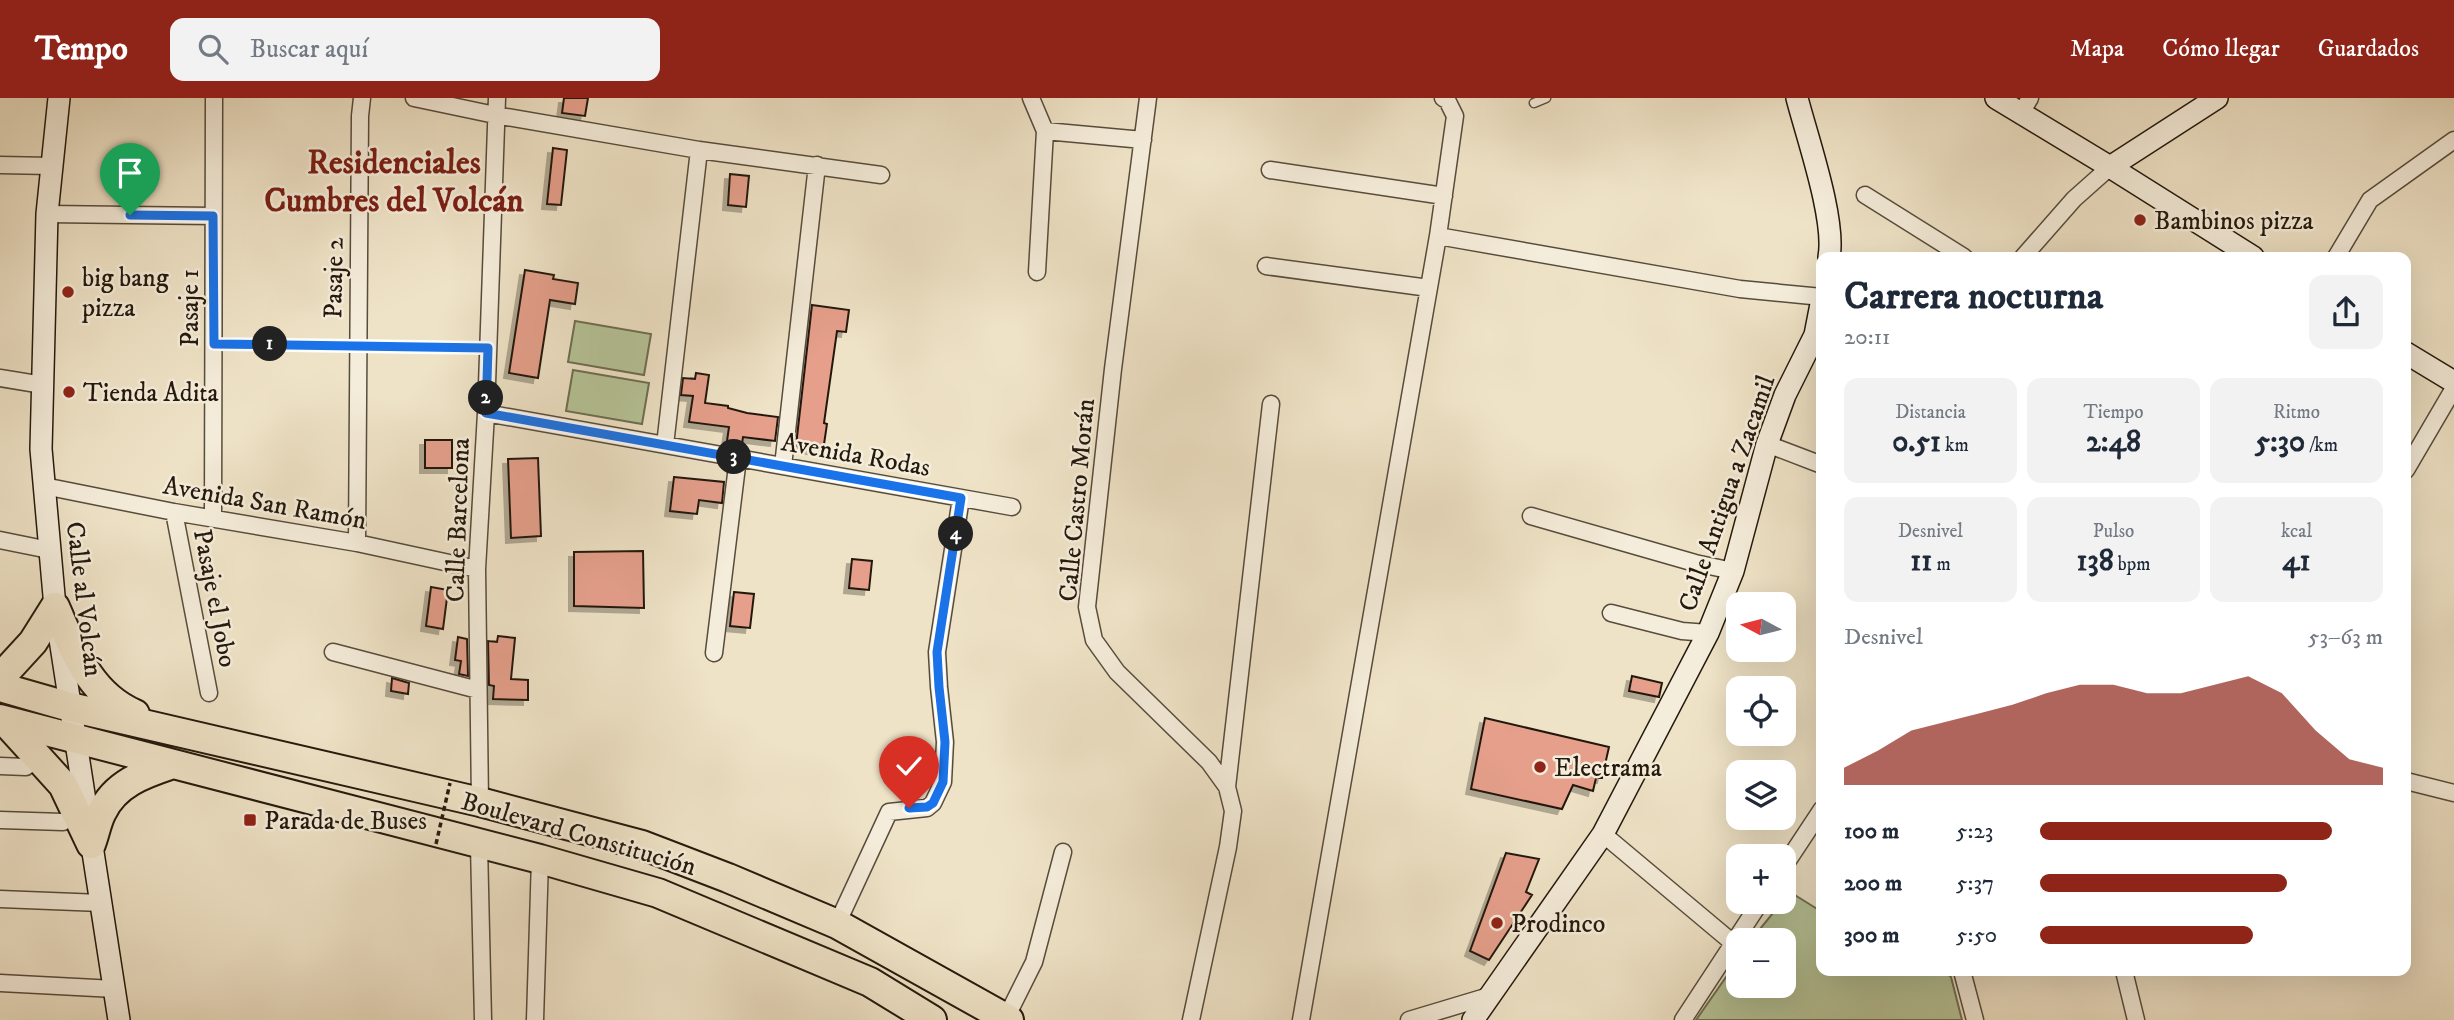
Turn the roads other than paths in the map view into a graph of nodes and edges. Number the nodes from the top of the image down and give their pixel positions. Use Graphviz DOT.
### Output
graph roads {
  1 [pos="59,98"];
  2 [pos="214,98"];
  3 [pos="362,98"];
  4 [pos="414,98"];
  5 [pos="1031,98"];
  6 [pos="1148,98"];
  7 [pos="1443,98"];
  8 [pos="1546,98"];
  9 [pos="1797,98"];
  10 [pos="1996,98"];
  11 [pos="2217,98"];
  12 [pos="1534,103"];
  13 [pos="496,106"];
  14 [pos="2025,106"];
  15 [pos="1045,131"];
  16 [pos="1143,140"];
  17 [pos="2454,141"];
  18 [pos="699,150"];
  19 [pos="0,165"];
  20 [pos="817,165"];
  21 [pos="51,166"];
  22 [pos="2110,167"];
  23 [pos="1270,170"];
  24 [pos="881,176"];
  25 [pos="1865,195"];
  26 [pos="1444,196"];
  27 [pos="47,214"];
  28 [pos="213,216"];
  29 [pos="1438,236"];
  30 [pos="1830,252"];
  31 [pos="1956,252"];
  32 [pos="2027,252"];
  33 [pos="2245,252"];
  34 [pos="2339,252"];
  35 [pos="1266,267"];
  36 [pos="1037,272"];
  37 [pos="1429,289"];
  38 [pos="1816,297"];
  39 [pos="1816,340"];
  40 [pos="2411,356"];
  41 [pos="0,378"];
  42 [pos="2454,382"];
  43 [pos="43,385"];
  44 [pos="2454,388"];
  45 [pos="1271,404"];
  46 [pos="486,413"];
  47 [pos="1768,444"];
  48 [pos="665,445"];
  49 [pos="738,458"];
  50 [pos="2411,461"];
  51 [pos="1816,463"];
  52 [pos="783,466"];
  53 [pos="44,486"];
  54 [pos="961,498"];
  55 [pos="1012,507"];
  56 [pos="174,512"];
  57 [pos="1531,516"];
  58 [pos="213,518"];
  59 [pos="0,540"];
  60 [pos="357,542"];
  61 [pos="49,550"];
  62 [pos="477,569"];
  63 [pos="1733,571"];
  64 [pos="55,607"];
  65 [pos="1611,612"];
  66 [pos="1707,634"];
  67 [pos="333,652"];
  68 [pos="714,653"];
  69 [pos="0,678"];
  70 [pos="0,687"];
  71 [pos="478,690"];
  72 [pos="209,692"];
  73 [pos="70,707"];
  74 [pos="2,720"];
  75 [pos="173,731"];
  76 [pos="75,740"];
  77 [pos="170,765"];
  78 [pos="0,766"];
  79 [pos="26,767"];
  80 [pos="2411,782"];
  81 [pos="1227,787"];
  82 [pos="2454,793"];
  83 [pos="480,802"];
  84 [pos="1816,818"];
  85 [pos="0,820"];
  86 [pos="63,822"];
  87 [pos="1603,834"];
  88 [pos="91,844"];
  89 [pos="479,845"];
  90 [pos="1796,848"];
  91 [pos="1063,852"];
  92 [pos="540,859"];
  93 [pos="0,899"];
  94 [pos="101,903"];
  95 [pos="837,924"];
  96 [pos="1726,937"];
  97 [pos="1726,954"];
  98 [pos="1963,976"];
  99 [pos="2124,976"];
  100 [pos="0,983"];
  101 [pos="115,989"];
  102 [pos="1489,996"];
  103 [pos="1008,1019"];
  104 [pos="119,1020"];
  105 [pos="482,1020"];
  106 [pos="535,1020"];
  107 [pos="932,1020"];
  108 [pos="1191,1020"];
  109 [pos="1301,1020"];
  110 [pos="1409,1020"];
  111 [pos="1473,1020"];
  112 [pos="1683,1020"];
  113 [pos="1975,1020"];
  114 [pos="2136,1020"];
  1 -- 21 [label="main road, Calle al Volcán"];
  2 -- 28 [label="street, Pasaje 1"];
  3 -- 60 [label="street, Pasaje 2"];
  4 -- 13 [label="street"];
  5 -- 15 [label="street"];
  6 -- 16 [label="street, Calle Castro Morán"];
  7 -- 26 [label="street"];
  8 -- 12 [label="lane"];
  9 -- 30 [label="main road"];
  10 -- 14 [label="main road"];
  11 -- 22 [label="main road"];
  13 -- 18 [label="street"];
  13 -- 46 [label="street, Calle Barcelona"];
  14 -- 22 [label="main road"];
  15 -- 16 [label="street"];
  15 -- 36 [label="street"];
  16 -- 81 [label="street, Calle Castro Morán"];
  17 -- 34 [label="street"];
  18 -- 20 [label="street"];
  18 -- 48 [label="street"];
  19 -- 21 [label="street"];
  20 -- 24 [label="street"];
  20 -- 52 [label="street"];
  21 -- 27 [label="main road, Calle al Volcán"];
  22 -- 32 [label="street"];
  22 -- 33 [label="main road"];
  23 -- 26 [label="street"];
  25 -- 31 [label="street"];
  26 -- 29 [label="street"];
  27 -- 28 [label="street"];
  27 -- 43 [label="main road, Calle al Volcán"];
  28 -- 58 [label="street, Pasaje 1"];
  29 -- 37 [label="street"];
  29 -- 38 [label="street"];
  35 -- 37 [label="street"];
  37 -- 109 [label="street"];
  39 -- 47 [label="main road, Calle Antigua a Zacamil"];
  40 -- 42 [label="main road"];
  41 -- 43 [label="street"];
  43 -- 53 [label="main road, Calle al Volcán"];
  44 -- 50 [label="street"];
  45 -- 81 [label="street"];
  46 -- 48 [label="street, Avenida Rodas"];
  46 -- 62 [label="street, Calle Barcelona"];
  47 -- 51 [label="street"];
  47 -- 63 [label="main road, Calle Antigua a Zacamil"];
  48 -- 49 [label="street, Avenida Rodas"];
  49 -- 52 [label="street, Avenida Rodas"];
  49 -- 68 [label="street"];
  52 -- 54 [label="street, Avenida Rodas"];
  53 -- 56 [label="street, Avenida San Ramón"];
  53 -- 61 [label="main road, Calle al Volcán"];
  54 -- 55 [label="street, Avenida Rodas"];
  54 -- 95 [label="street"];
  56 -- 58 [label="street, Avenida San Ramón"];
  56 -- 72 [label="street, Pasaje el Jobo"];
  57 -- 63 [label="street"];
  58 -- 60 [label="street, Avenida San Ramón"];
  59 -- 61 [label="street"];
  60 -- 62 [label="street, Avenida San Ramón"];
  61 -- 64 [label="main road, Calle al Volcán"];
  62 -- 71 [label="street, Calle Barcelona"];
  63 -- 66 [label="main road, Calle Antigua a Zacamil"];
  64 -- 69 [label="highway"];
  64 -- 73 [label="main road, Calle al Volcán"];
  64 -- 75 [label="highway"];
  65 -- 66 [label="street"];
  66 -- 87 [label="main road, Calle Antigua a Zacamil"];
  67 -- 71 [label="street"];
  70 -- 73 [label="highway, Boulevard Constitución"];
  71 -- 83 [label="street, Calle Barcelona"];
  73 -- 75 [label="highway, Boulevard Constitución"];
  73 -- 76 [label="main road, Calle al Volcán"];
  74 -- 76 [label="highway, Boulevard Constitución"];
  74 -- 88 [label="highway"];
  75 -- 83 [label="highway, Boulevard Constitución"];
  76 -- 77 [label="highway, Boulevard Constitución"];
  76 -- 88 [label="main road, Calle al Volcán"];
  77 -- 88 [label="highway"];
  77 -- 89 [label="highway, Boulevard Constitución"];
  78 -- 79 [label="street"];
  80 -- 82 [label="street"];
  81 -- 108 [label="street, Calle Castro Morán"];
  83 -- 95 [label="highway, Boulevard Constitución"];
  84 -- 90 [label="street"];
  85 -- 86 [label="street"];
  87 -- 96 [label="street"];
  87 -- 102 [label="main road, Calle Antigua a Zacamil"];
  88 -- 94 [label="main road, Calle al Volcán"];
  89 -- 92 [label="highway, Boulevard Constitución"];
  89 -- 105 [label="street"];
  91 -- 103 [label="street"];
  92 -- 106 [label="street"];
  92 -- 107 [label="highway, Boulevard Constitución"];
  93 -- 94 [label="street"];
  94 -- 101 [label="main road, Calle al Volcán"];
  95 -- 103 [label="highway, Boulevard Constitución"];
  97 -- 112 [label="street"];
  98 -- 113 [label="street"];
  99 -- 114 [label="street"];
  100 -- 101 [label="street"];
  101 -- 104 [label="main road, Calle al Volcán"];
  102 -- 110 [label="street"];
  102 -- 111 [label="main road, Calle Antigua a Zacamil"];
}
